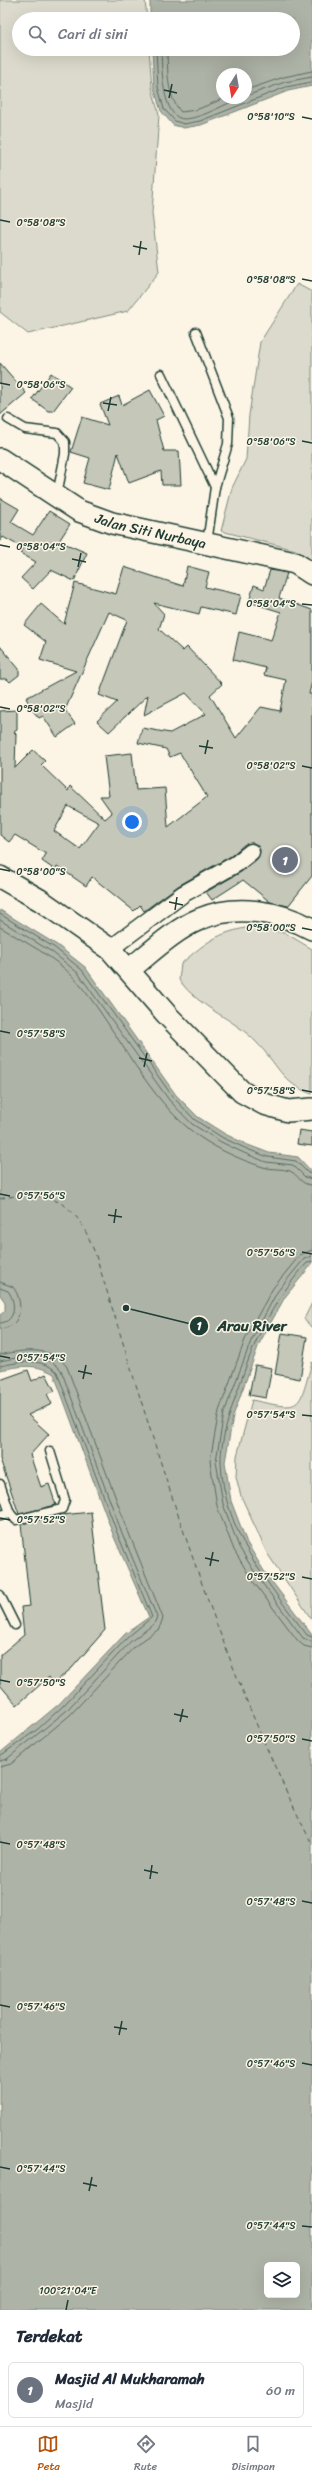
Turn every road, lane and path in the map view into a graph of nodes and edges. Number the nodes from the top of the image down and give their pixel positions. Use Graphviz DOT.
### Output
graph roads {
  1 [pos="196,332"];
  2 [pos="161,374"];
  3 [pos="8,419"];
  4 [pos="0,459"];
  5 [pos="215,487"];
  6 [pos="56,497"];
  7 [pos="207,544"];
  8 [pos="312,574"];
  9 [pos="250,852"];
  10 [pos="0,877"];
  11 [pos="312,929"];
  12 [pos="110,949"];
  13 [pos="130,969"];
  14 [pos="312,1109"];
  15 [pos="50,1451"];
  16 [pos="0,1484"];
  17 [pos="10,1513"];
  18 [pos="0,1515"];
  19 [pos="0,1595"];
  20 [pos="15,1625"];
  1 -- 5 [label="lane"];
  2 -- 5 [label="lane"];
  3 -- 6 [label="lane"];
  4 -- 6 [label="street, Jalan Siti Nurbaya"];
  5 -- 7 [label="lane"];
  6 -- 7 [label="street, Jalan Siti Nurbaya"];
  7 -- 8 [label="street, Jalan Siti Nurbaya"];
  9 -- 12 [label="street"];
  10 -- 12 [label="street"];
  11 -- 13 [label="street"];
  12 -- 13 [label="street"];
  13 -- 14 [label="street"];
  15 -- 17 [label="lane"];
  16 -- 17 [label="lane"];
  17 -- 18 [label="lane"];
  19 -- 20 [label="lane"];
}
